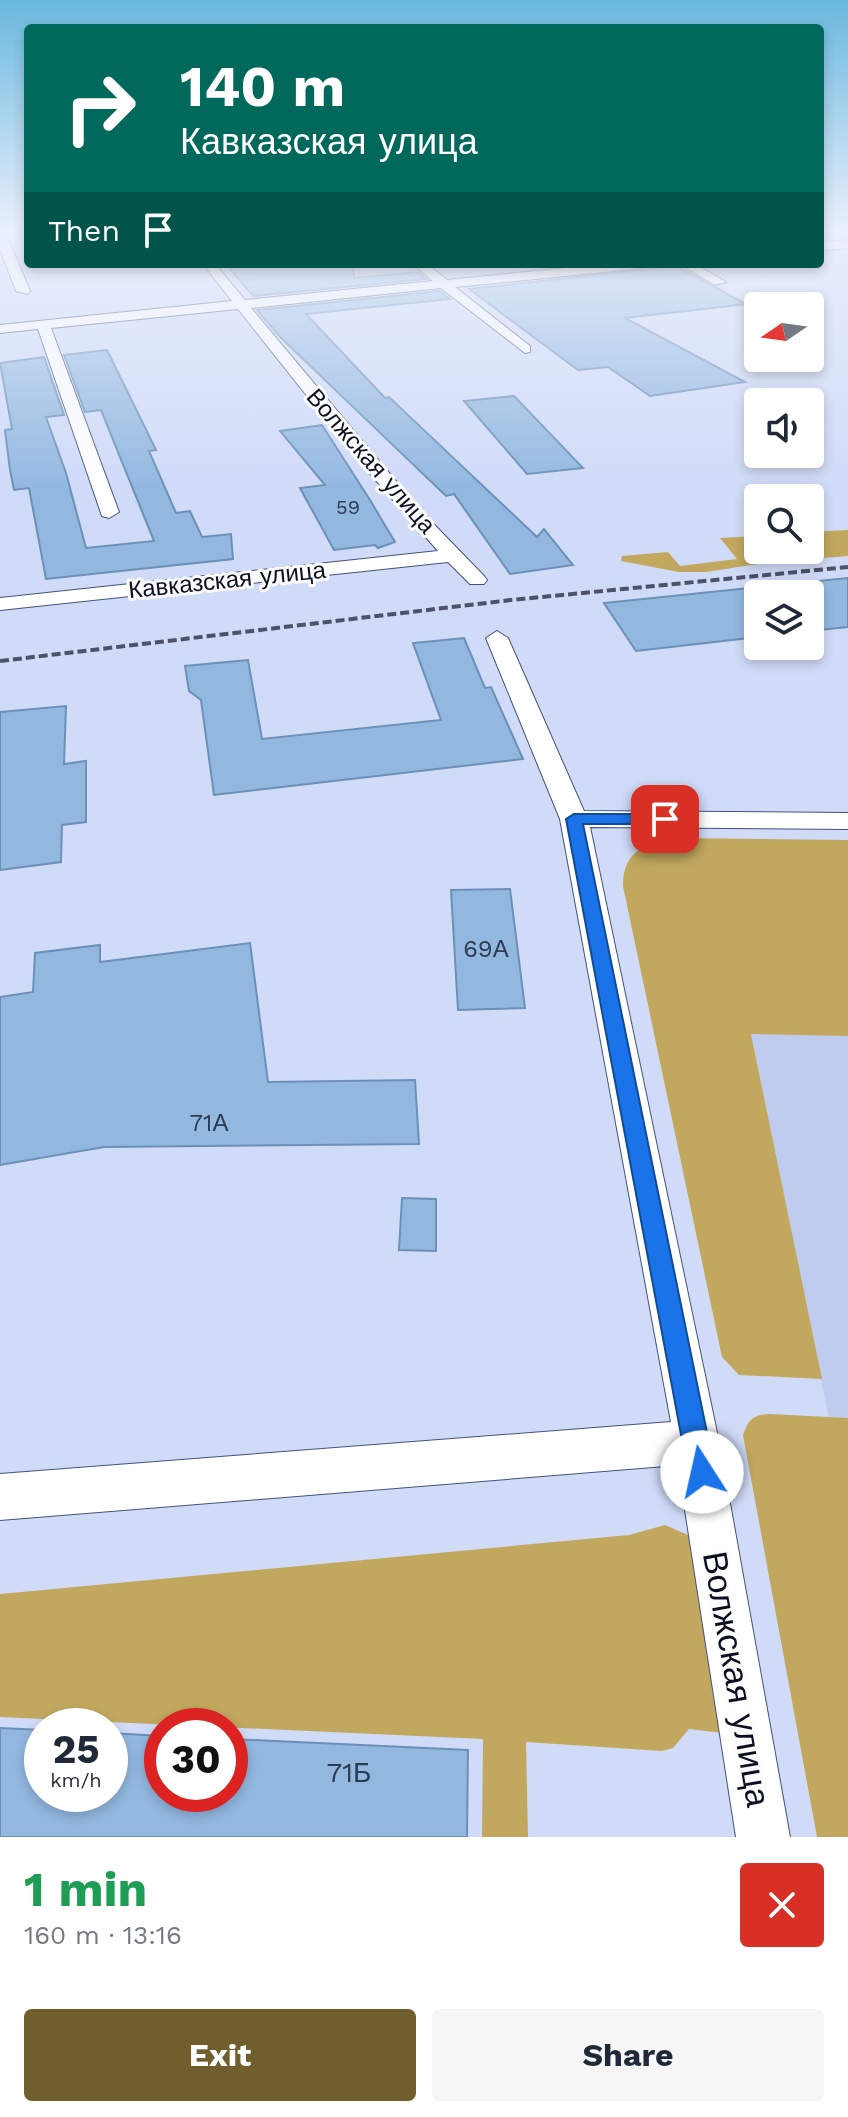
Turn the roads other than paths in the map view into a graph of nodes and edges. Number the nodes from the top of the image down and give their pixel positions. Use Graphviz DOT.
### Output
graph roads {
  1 [pos="120,317"];
  2 [pos="252,317"];
  3 [pos="484,317"];
  4 [pos="43,324"];
  5 [pos="0,329"];
  6 [pos="525,349"];
  7 [pos="109,512"];
  8 [pos="455,555"];
  9 [pos="477,580"];
  10 [pos="0,604"];
  11 [pos="497,638"];
  12 [pos="574,819"];
  13 [pos="848,821"];
  14 [pos="697,1442"];
  15 [pos="0,1497"];
  16 [pos="763,1837"];
  1 -- 4 [label="street"];
  2 -- 8 [label="street, Волжская улица"];
  3 -- 6 [label="street"];
  4 -- 5 [label="street"];
  4 -- 7 [label="street"];
  8 -- 9 [label="street, Волжская улица"];
  8 -- 10 [label="street, Кавказская улица"];
  11 -- 12 [label="street, Волжская улица"];
  12 -- 13 [label="street"];
  12 -- 14 [label="street, Волжская улица"];
  14 -- 15 [label="street"];
  14 -- 16 [label="street, Волжская улица"];
}
